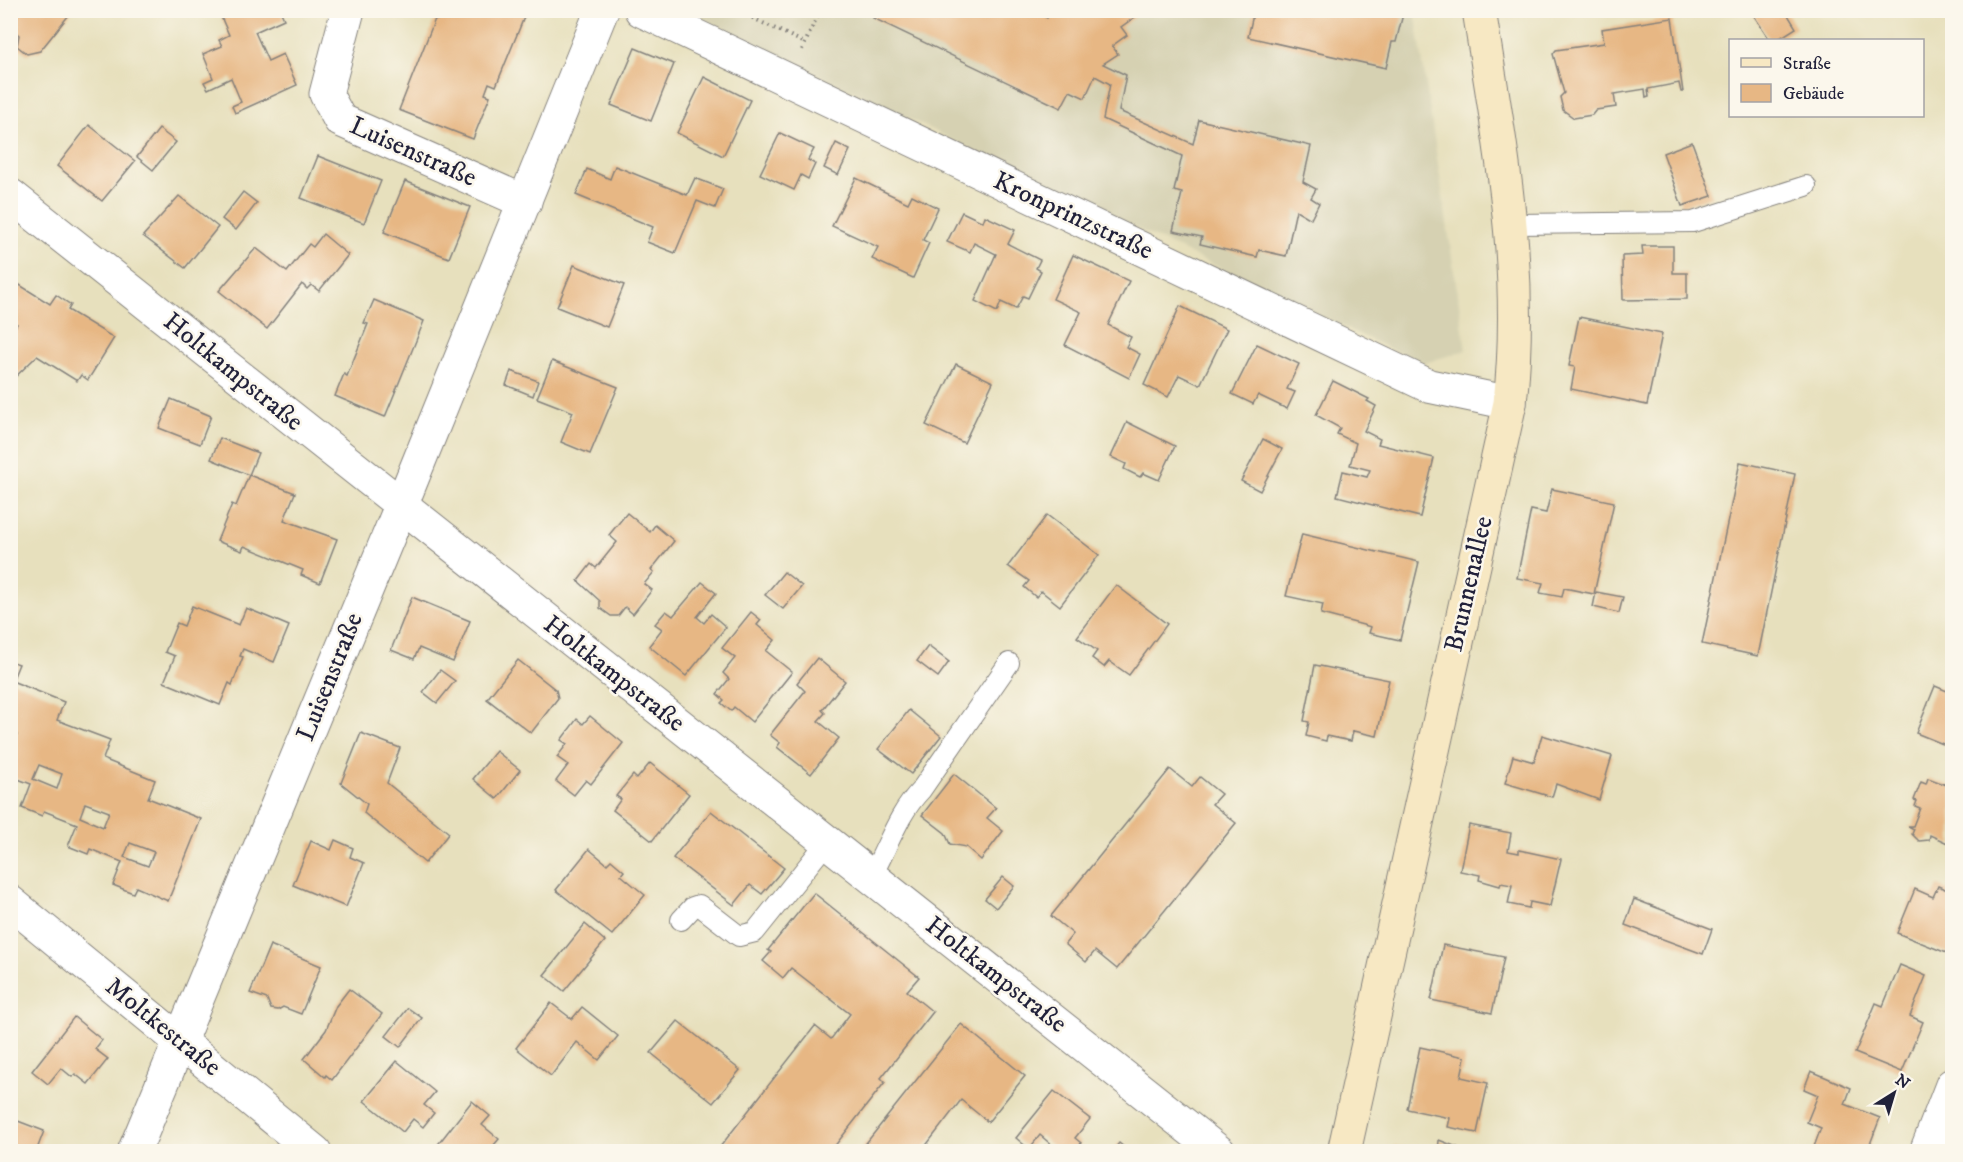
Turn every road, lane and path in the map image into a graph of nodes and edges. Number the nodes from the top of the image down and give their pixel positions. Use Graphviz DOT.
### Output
graph roads {
  1 [pos="348,10"];
  2 [pos="602,10"];
  3 [pos="641,10"];
  4 [pos="736,10"];
  5 [pos="820,10"];
  6 [pos="1479,10"];
  7 [pos="805,43"];
  8 [pos="787,80"];
  9 [pos="1806,186"];
  10 [pos="10,195"];
  11 [pos="525,202"];
  12 [pos="1512,224"];
  13 [pos="1510,402"];
  14 [pos="401,506"];
  15 [pos="1009,663"];
  16 [pos="827,842"];
  17 [pos="871,877"];
  18 [pos="10,902"];
  19 [pos="681,920"];
  20 [pos="180,1041"];
  21 [pos="1953,1085"];
  22 [pos="134,1152"];
  23 [pos="315,1152"];
  24 [pos="1219,1152"];
  25 [pos="1344,1152"];
  26 [pos="1926,1152"];
  1 -- 11 [label="street, Luisenstraße"];
  2 -- 11 [label="street, Luisenstraße"];
  3 -- 8 [label="street, Kronprinzstraße"];
  4 -- 7 [label="path"];
  5 -- 7 [label="path"];
  6 -- 12 [label="street, Brunnenallee"];
  7 -- 8 [label="path"];
  8 -- 13 [label="street, Kronprinzstraße"];
  9 -- 12 [label="lane"];
  10 -- 14 [label="street, Holtkampstraße"];
  11 -- 14 [label="street, Luisenstraße"];
  12 -- 13 [label="street, Brunnenallee"];
  13 -- 25 [label="street, Brunnenallee"];
  14 -- 16 [label="street, Holtkampstraße"];
  14 -- 20 [label="street, Luisenstraße"];
  15 -- 17 [label="lane"];
  16 -- 17 [label="street, Holtkampstraße"];
  16 -- 19 [label="lane"];
  17 -- 24 [label="street, Holtkampstraße"];
  18 -- 20 [label="street, Moltkestraße"];
  20 -- 22 [label="street, Luisenstraße"];
  20 -- 23 [label="street, Moltkestraße"];
  21 -- 26 [label="street"];
}
